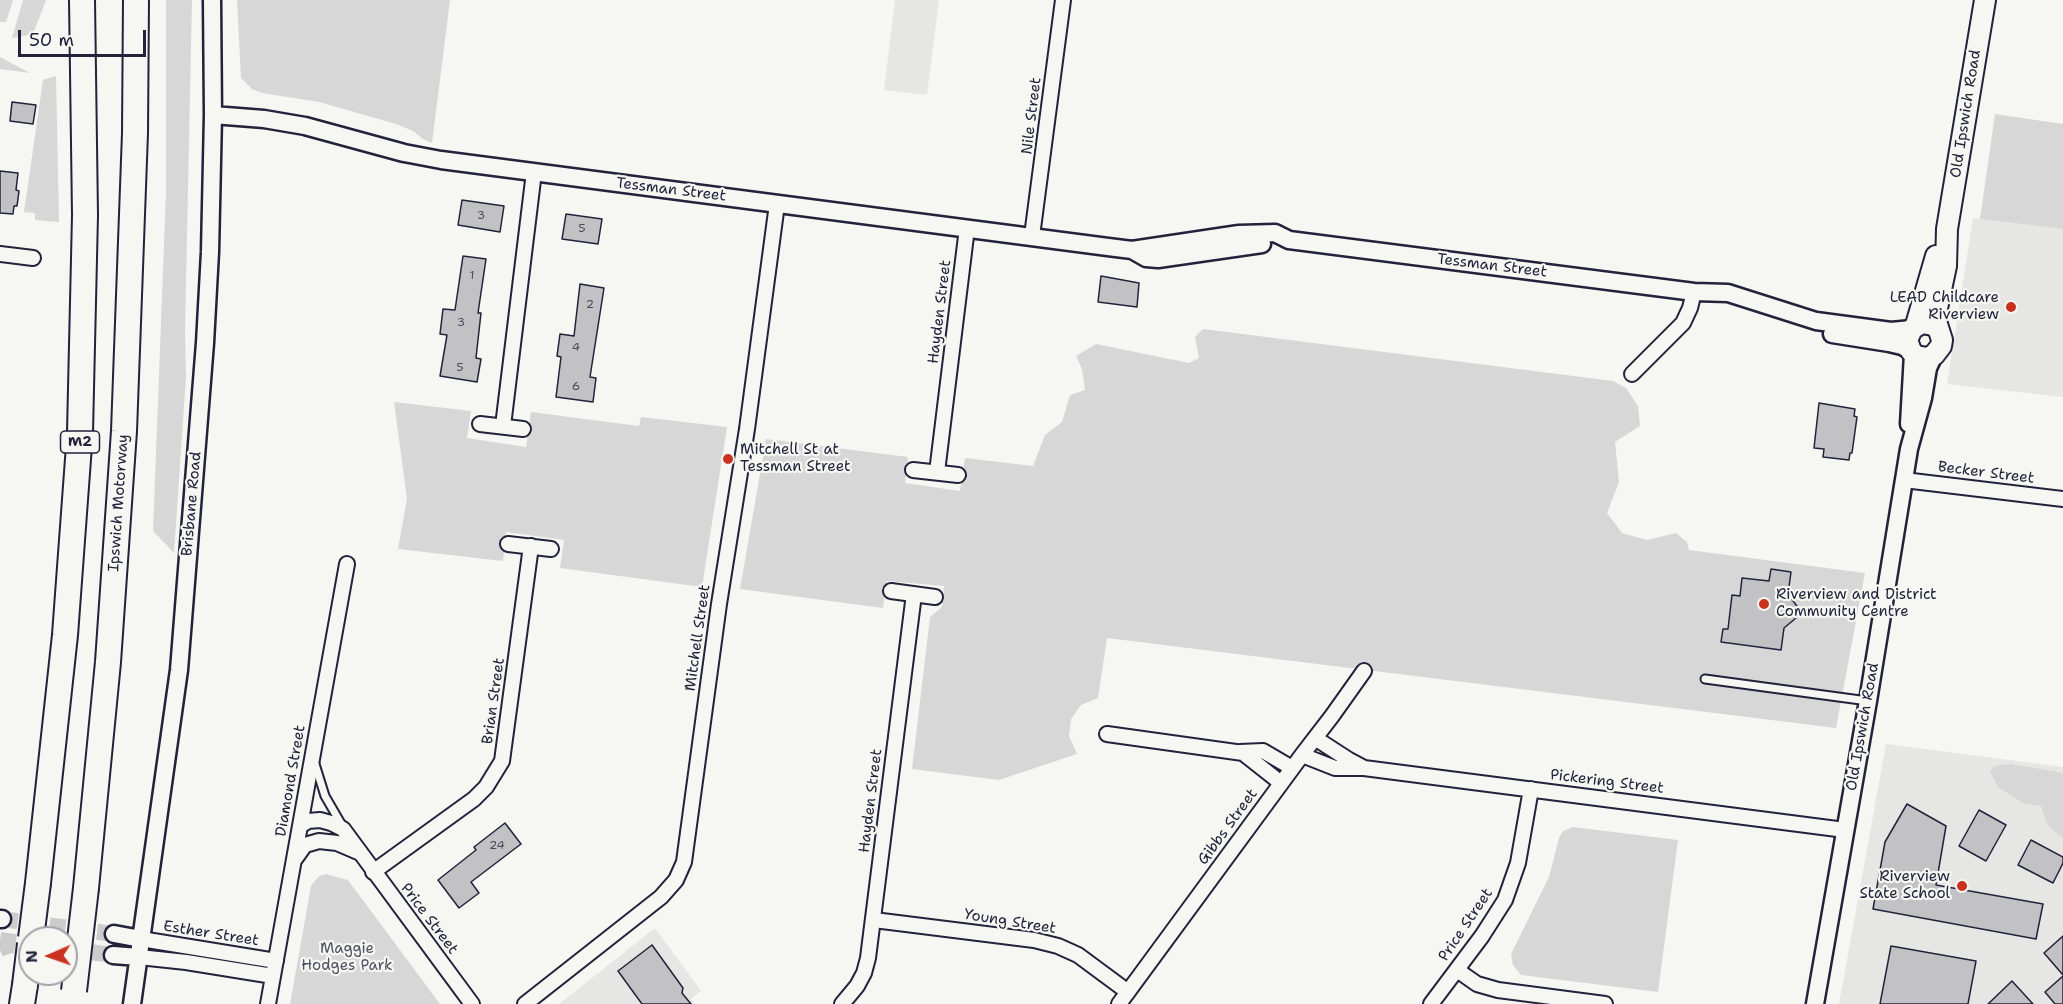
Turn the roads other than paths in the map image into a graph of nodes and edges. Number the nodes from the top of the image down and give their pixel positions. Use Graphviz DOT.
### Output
graph roads {
  1 [pos="82,0"];
  2 [pos="136,0"];
  3 [pos="212,0"];
  4 [pos="1063,0"];
  5 [pos="1985,0"];
  6 [pos="213,115"];
  7 [pos="534,172"];
  8 [pos="777,204"];
  9 [pos="967,228"];
  10 [pos="1947,229"];
  11 [pos="1032,236"];
  12 [pos="0,254"];
  13 [pos="33,258"];
  14 [pos="1694,292"];
  15 [pos="1914,327"];
  16 [pos="1938,329"];
  17 [pos="1912,353"];
  18 [pos="1934,355"];
  19 [pos="1632,374"];
  20 [pos="480,423"];
  21 [pos="503,426"];
  22 [pos="523,429"];
  23 [pos="1909,449"];
  24 [pos="913,470"];
  25 [pos="937,472"];
  26 [pos="958,475"];
  27 [pos="1904,480"];
  28 [pos="2063,499"];
  29 [pos="508,544"];
  30 [pos="531,546"];
  31 [pos="551,549"];
  32 [pos="346,564"];
  33 [pos="891,591"];
  34 [pos="914,594"];
  35 [pos="935,597"];
  36 [pos="1364,671"];
  37 [pos="1704,679"];
  38 [pos="1868,700"];
  39 [pos="1107,734"];
  40 [pos="1315,738"];
  41 [pos="313,752"];
  42 [pos="1238,752"];
  43 [pos="1302,755"];
  44 [pos="1292,768"];
  45 [pos="1364,768"];
  46 [pos="1281,783"];
  47 [pos="1531,789"];
  48 [pos="300,826"];
  49 [pos="1845,830"];
  50 [pos="350,838"];
  51 [pos="312,842"];
  52 [pos="360,853"];
  53 [pos="292,867"];
  54 [pos="373,872"];
  55 [pos="874,920"];
  56 [pos="33,926"];
  57 [pos="114,934"];
  58 [pos="141,939"];
  59 [pos="113,955"];
  60 [pos="139,957"];
  61 [pos="276,961"];
  62 [pos="1457,970"];
  63 [pos="273,976"];
  64 [pos="1128,992"];
  65 [pos="73,997"];
  66 [pos="132,1004"];
  67 [pos="268,1004"];
  68 [pos="472,1004"];
  69 [pos="525,1004"];
  70 [pos="842,1004"];
  71 [pos="1119,1004"];
  72 [pos="1431,1004"];
  73 [pos="1605,1004"];
  74 [pos="1815,1004"];
  1 -- 56 [label="highway, M2, bridge"];
  2 -- 65 [label="highway, Ipswich Motorway, bridge"];
  3 -- 6 [label="street, Brisbane Road"];
  4 -- 11 [label="street, Nile Street"];
  5 -- 10 [label="main road, Old Ipswich Road"];
  6 -- 7 [label="street, Tessman Street"];
  6 -- 58 [label="street, Brisbane Road"];
  7 -- 8 [label="street, Tessman Street"];
  7 -- 21 [label="street"];
  8 -- 9 [label="street, Tessman Street"];
  8 -- 69 [label="street, Mitchell Street"];
  9 -- 11 [label="street, Tessman Street"];
  9 -- 25 [label="street, Hayden Street"];
  10 -- 15 [label="main road, Old Ipswich Road"];
  10 -- 16 [label="main road, Old Ipswich Road"];
  11 -- 14 [label="street, Tessman Street"];
  12 -- 13 [label="street"];
  14 -- 15 [label="street, Tessman Street"];
  14 -- 17 [label="street, Tessman Street"];
  14 -- 19 [label="street"];
  15 -- 16 [label="main road"];
  15 -- 17 [label="main road"];
  16 -- 18 [label="main road"];
  17 -- 18 [label="main road"];
  17 -- 23 [label="street, Old Ipswich Road"];
  18 -- 23 [label="street, Old Ipswich Road"];
  20 -- 21 [label="street"];
  21 -- 22 [label="street"];
  23 -- 27 [label="street, Old Ipswich Road"];
  24 -- 25 [label="street"];
  25 -- 26 [label="street"];
  27 -- 28 [label="street, Becker Street"];
  27 -- 38 [label="street, Old Ipswich Road"];
  29 -- 30 [label="street"];
  30 -- 31 [label="street"];
  30 -- 54 [label="street, Brian Street"];
  32 -- 41 [label="street, Diamond Street"];
  33 -- 34 [label="street"];
  34 -- 35 [label="street"];
  34 -- 55 [label="street, Hayden Street"];
  36 -- 40 [label="street, Gibbs Street"];
  37 -- 38 [label="lane"];
  38 -- 49 [label="street, Old Ipswich Road"];
  39 -- 42 [label="street"];
  40 -- 43 [label="street, Gibbs Street"];
  40 -- 45 [label="street, Pickering Street"];
  41 -- 48 [label="street, Diamond Street"];
  41 -- 50 [label="lane"];
  42 -- 44 [label="street"];
  42 -- 46 [label="street"];
  43 -- 44 [label="street, Gibbs Street"];
  43 -- 45 [label="street, Pickering Street"];
  44 -- 46 [label="street, Gibbs Street"];
  45 -- 47 [label="street, Pickering Street"];
  46 -- 64 [label="street, Gibbs Street"];
  47 -- 49 [label="street, Pickering Street"];
  47 -- 62 [label="street, Price Street"];
  48 -- 50 [label="street, Price Street"];
  48 -- 51 [label="street"];
  48 -- 53 [label="street, Diamond Street"];
  49 -- 74 [label="street, Old Ipswich Road"];
  50 -- 52 [label="street, Price Street"];
  51 -- 52 [label="street"];
  51 -- 53 [label="street"];
  52 -- 54 [label="street, Price Street"];
  53 -- 61 [label="street, Diamond Street"];
  54 -- 68 [label="street, Price Street"];
  55 -- 64 [label="street, Young Street"];
  55 -- 70 [label="street, Hayden Street"];
  57 -- 58 [label="street"];
  58 -- 60 [label="street, Brisbane Road"];
  58 -- 61 [label="street, Esther Street"];
  59 -- 60 [label="street"];
  60 -- 63 [label="street"];
  60 -- 66 [label="street, Brisbane Road"];
  61 -- 63 [label="street, Diamond Street"];
  62 -- 72 [label="street, Price Street"];
  62 -- 73 [label="street"];
  63 -- 67 [label="street, Diamond Street"];
  64 -- 71 [label="street, Gibbs Street"];
}
